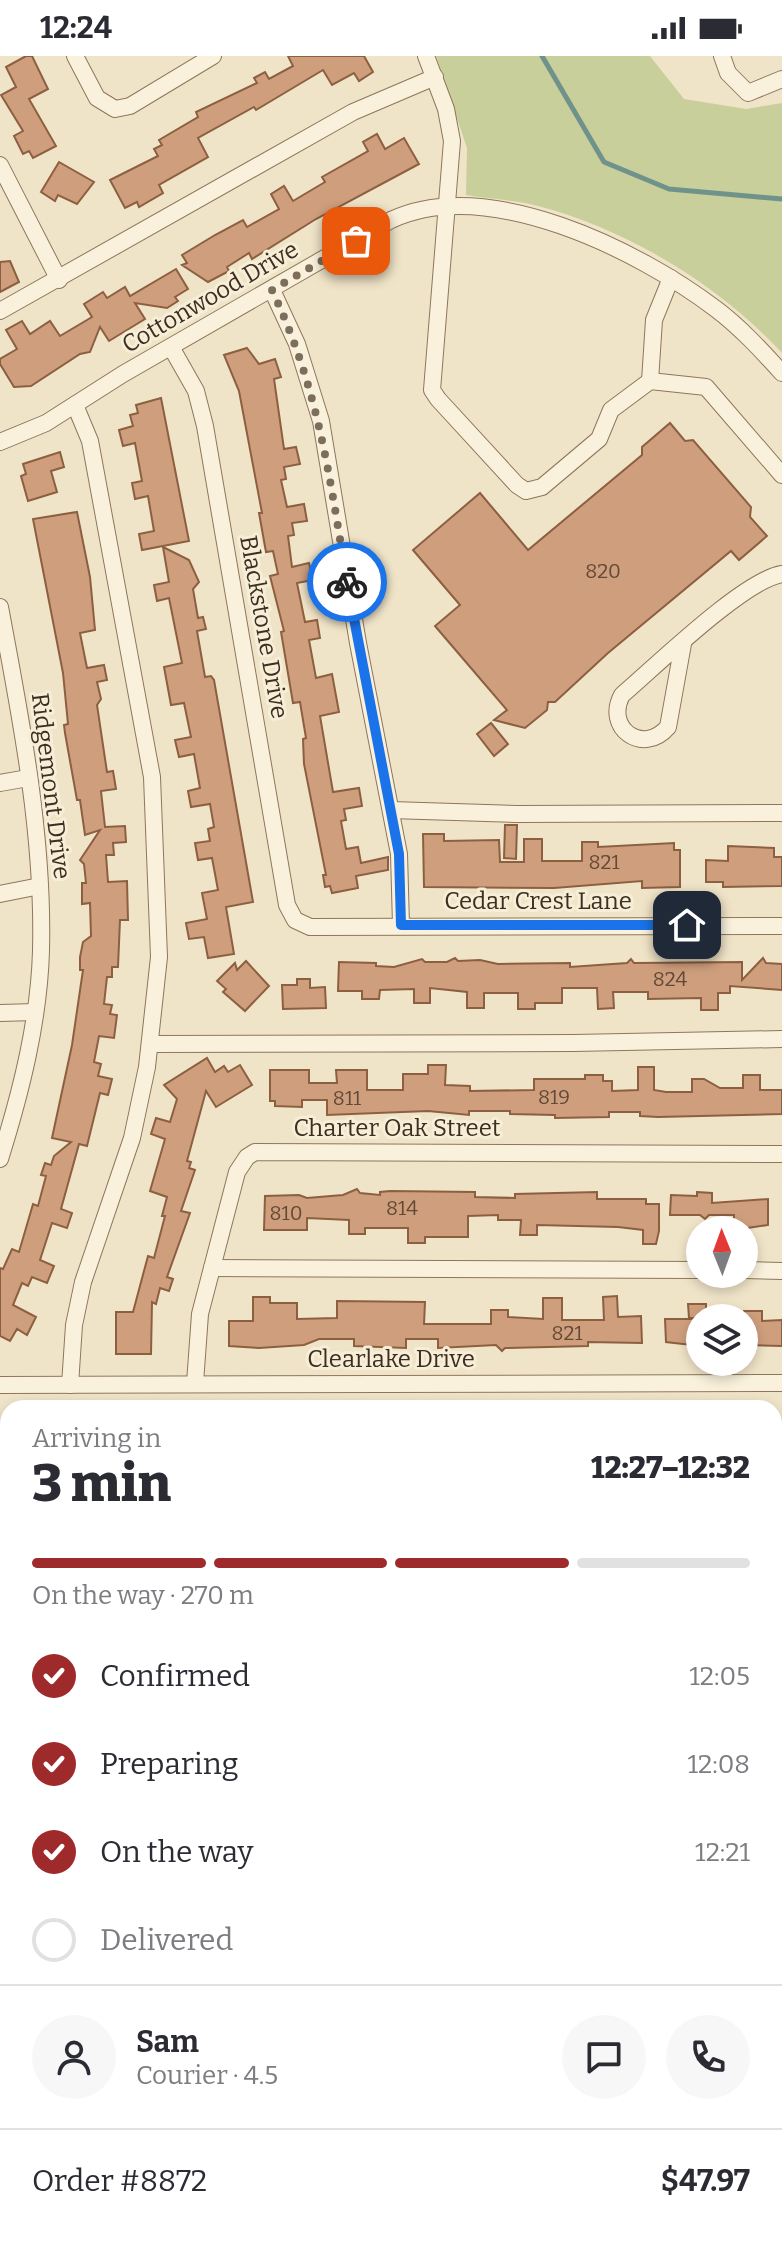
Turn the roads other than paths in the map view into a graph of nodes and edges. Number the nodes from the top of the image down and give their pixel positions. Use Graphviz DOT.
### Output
graph roads {
  1 [pos="75,56"];
  2 [pos="426,56"];
  3 [pos="722,56"];
  4 [pos="208,57"];
  5 [pos="435,77"];
  6 [pos="782,79"];
  7 [pos="0,165"];
  8 [pos="448,208"];
  9 [pos="671,278"];
  10 [pos="59,280"];
  11 [pos="272,290"];
  12 [pos="0,311"];
  13 [pos="171,347"];
  14 [pos="782,373"];
  15 [pos="650,381"];
  16 [pos="75,405"];
  17 [pos="0,442"];
  18 [pos="782,475"];
  19 [pos="782,574"];
  20 [pos="0,607"];
  21 [pos="683,644"];
  22 [pos="6,667"];
  23 [pos="28,778"];
  24 [pos="0,783"];
  25 [pos="391,810"];
  26 [pos="782,813"];
  27 [pos="40,886"];
  28 [pos="0,894"];
  29 [pos="295,920"];
  30 [pos="401,925"];
  31 [pos="782,926"];
  32 [pos="35,1012"];
  33 [pos="0,1013"];
  34 [pos="782,1039"];
  35 [pos="150,1044"];
  36 [pos="3,1138"];
  37 [pos="782,1154"];
  38 [pos="0,1159"];
  39 [pos="212,1268"];
  40 [pos="686,1270"];
  41 [pos="758,1270"];
  42 [pos="782,1271"];
  43 [pos="195,1383"];
  44 [pos="782,1383"];
  45 [pos="0,1385"];
  46 [pos="70,1385"];
  1 -- 4 [label="street"];
  2 -- 5 [label="street"];
  3 -- 6 [label="street"];
  5 -- 8 [label="street"];
  5 -- 10 [label="street"];
  7 -- 10 [label="street"];
  8 -- 9 [label="street, Cottonwood Drive"];
  8 -- 11 [label="street, Cottonwood Drive"];
  8 -- 15 [label="street"];
  9 -- 14 [label="street, Cottonwood Drive"];
  9 -- 15 [label="street"];
  10 -- 12 [label="street"];
  11 -- 13 [label="street, Cottonwood Drive"];
  11 -- 25 [label="street"];
  13 -- 16 [label="street, Cottonwood Drive"];
  13 -- 29 [label="street, Blackstone Drive"];
  15 -- 18 [label="street"];
  16 -- 17 [label="street, Cottonwood Drive"];
  16 -- 35 [label="street"];
  19 -- 21 [label="street"];
  20 -- 22 [label="street, Ridgemont Drive"];
  21 -- 21 [label="street"];
  22 -- 23 [label="street, Ridgemont Drive"];
  23 -- 24 [label="street"];
  23 -- 27 [label="street, Ridgemont Drive"];
  25 -- 26 [label="street"];
  25 -- 30 [label="street"];
  27 -- 28 [label="street"];
  27 -- 32 [label="street, Ridgemont Drive"];
  29 -- 30 [label="street, Cedar Crest Lane"];
  30 -- 31 [label="street, Cedar Crest Lane"];
  32 -- 33 [label="street"];
  32 -- 36 [label="street, Ridgemont Drive"];
  34 -- 35 [label="street"];
  35 -- 46 [label="street"];
  36 -- 38 [label="street, Ridgemont Drive"];
  37 -- 39 [label="street, Charter Oak Street"];
  39 -- 40 [label="street"];
  39 -- 43 [label="street, Charter Oak Street"];
  41 -- 42 [label="street"];
  43 -- 44 [label="street, Clearlake Drive"];
  43 -- 46 [label="street, Clearlake Drive"];
  45 -- 46 [label="street, Clearlake Drive"];
}
